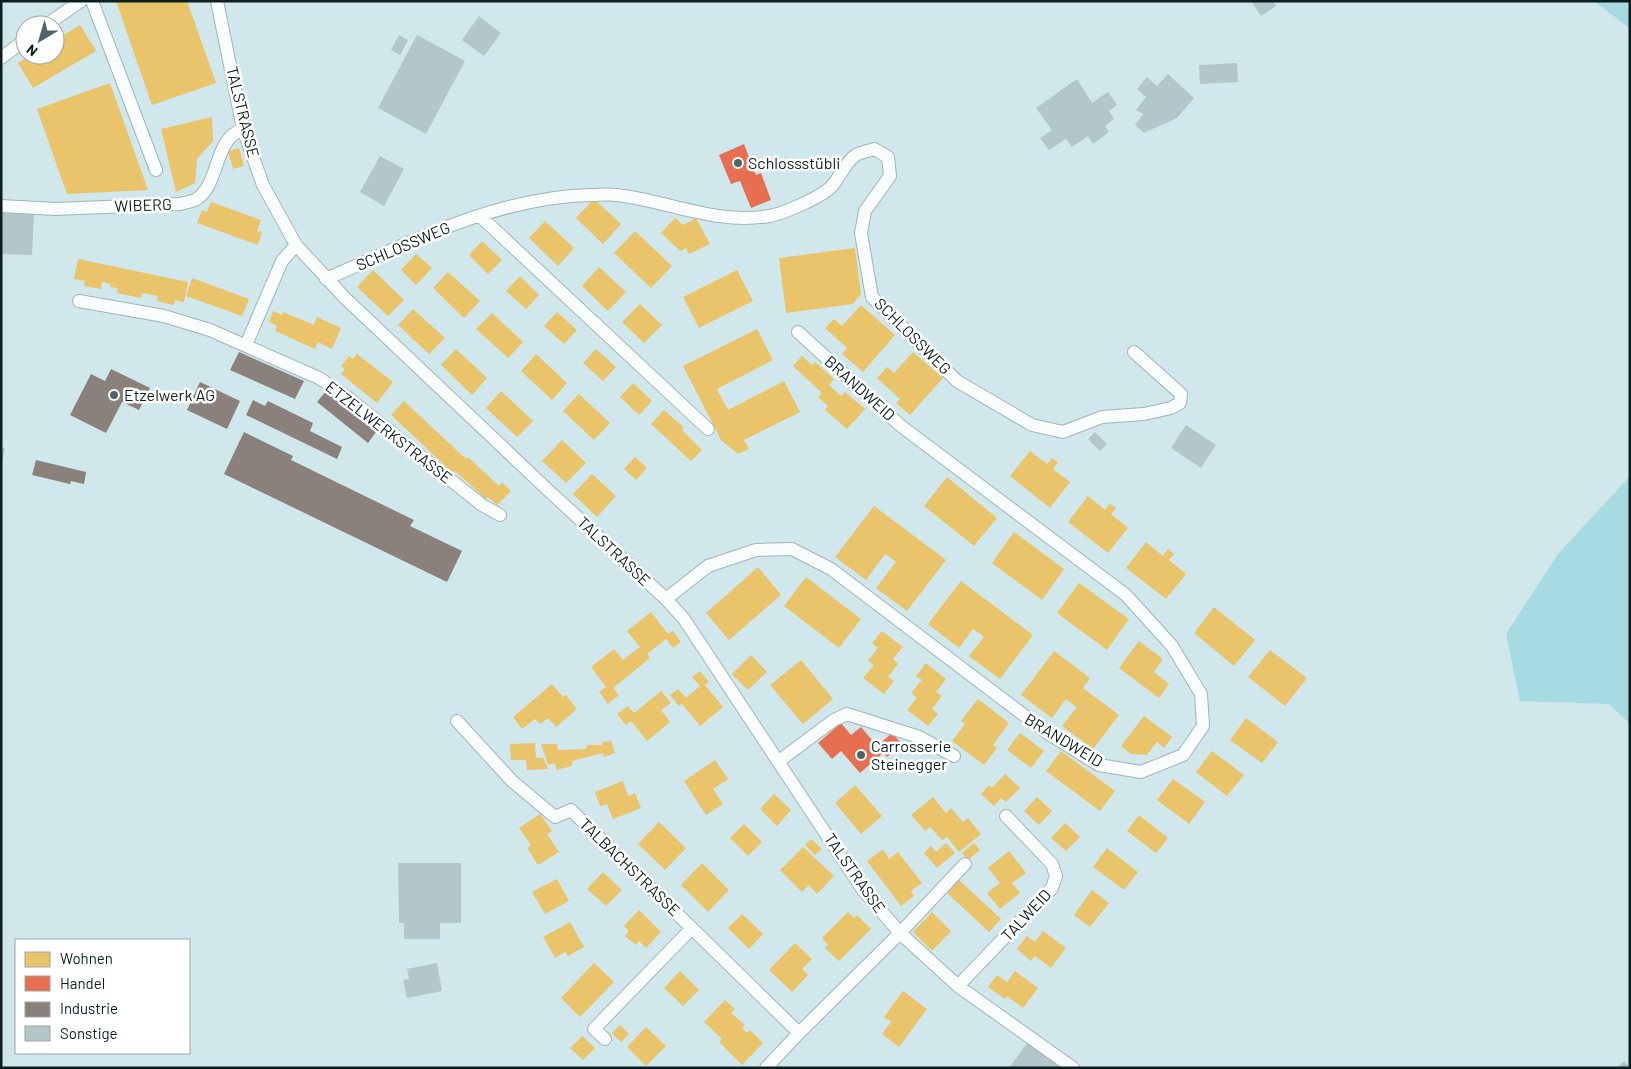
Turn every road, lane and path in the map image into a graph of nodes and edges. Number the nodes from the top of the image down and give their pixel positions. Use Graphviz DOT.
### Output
graph roads {
  1 [pos="82,1"];
  2 [pos="92,1"];
  3 [pos="217,1"];
  4 [pos="61,15"];
  5 [pos="15,48"];
  6 [pos="1,58"];
  7 [pos="244,129"];
  8 [pos="156,170"];
  9 [pos="1,206"];
  10 [pos="480,216"];
  11 [pos="296,245"];
  12 [pos="326,279"];
  13 [pos="79,301"];
  14 [pos="798,332"];
  15 [pos="246,345"];
  16 [pos="1134,352"];
  17 [pos="708,429"];
  18 [pos="500,515"];
  19 [pos="666,599"];
  20 [pos="457,721"];
  21 [pos="954,756"];
  22 [pos="779,761"];
  23 [pos="1006,816"];
  24 [pos="965,864"];
  25 [pos="692,928"];
  26 [pos="900,933"];
  27 [pos="958,986"];
  28 [pos="799,1033"];
  29 [pos="605,1039"];
  30 [pos="766,1068"];
  31 [pos="1073,1068"];
  1 -- 4 [label="street"];
  2 -- 8 [label="street"];
  3 -- 7 [label="street, TALSTRASSE"];
  5 -- 6 [label="street"];
  7 -- 9 [label="street, WIBERG"];
  7 -- 11 [label="street, TALSTRASSE"];
  10 -- 12 [label="street, SCHLOSSWEG"];
  10 -- 16 [label="street, SCHLOSSWEG"];
  10 -- 17 [label="street"];
  11 -- 12 [label="street, TALSTRASSE"];
  11 -- 15 [label="street"];
  12 -- 19 [label="street, TALSTRASSE"];
  13 -- 15 [label="street, ETZELWERKSTRASSE"];
  14 -- 19 [label="street, BRANDWEID"];
  15 -- 18 [label="street, ETZELWERKSTRASSE"];
  19 -- 22 [label="street, TALSTRASSE"];
  20 -- 25 [label="street, TALBACHSTRASSE"];
  21 -- 22 [label="street"];
  22 -- 26 [label="street, TALSTRASSE"];
  23 -- 27 [label="street, TALWEID"];
  24 -- 26 [label="street"];
  25 -- 28 [label="street, TALBACHSTRASSE"];
  25 -- 29 [label="street, TALBACHSTRASSE"];
  26 -- 27 [label="street, TALSTRASSE"];
  26 -- 28 [label="street"];
  27 -- 31 [label="street, TALSTRASSE"];
  28 -- 30 [label="street"];
}
